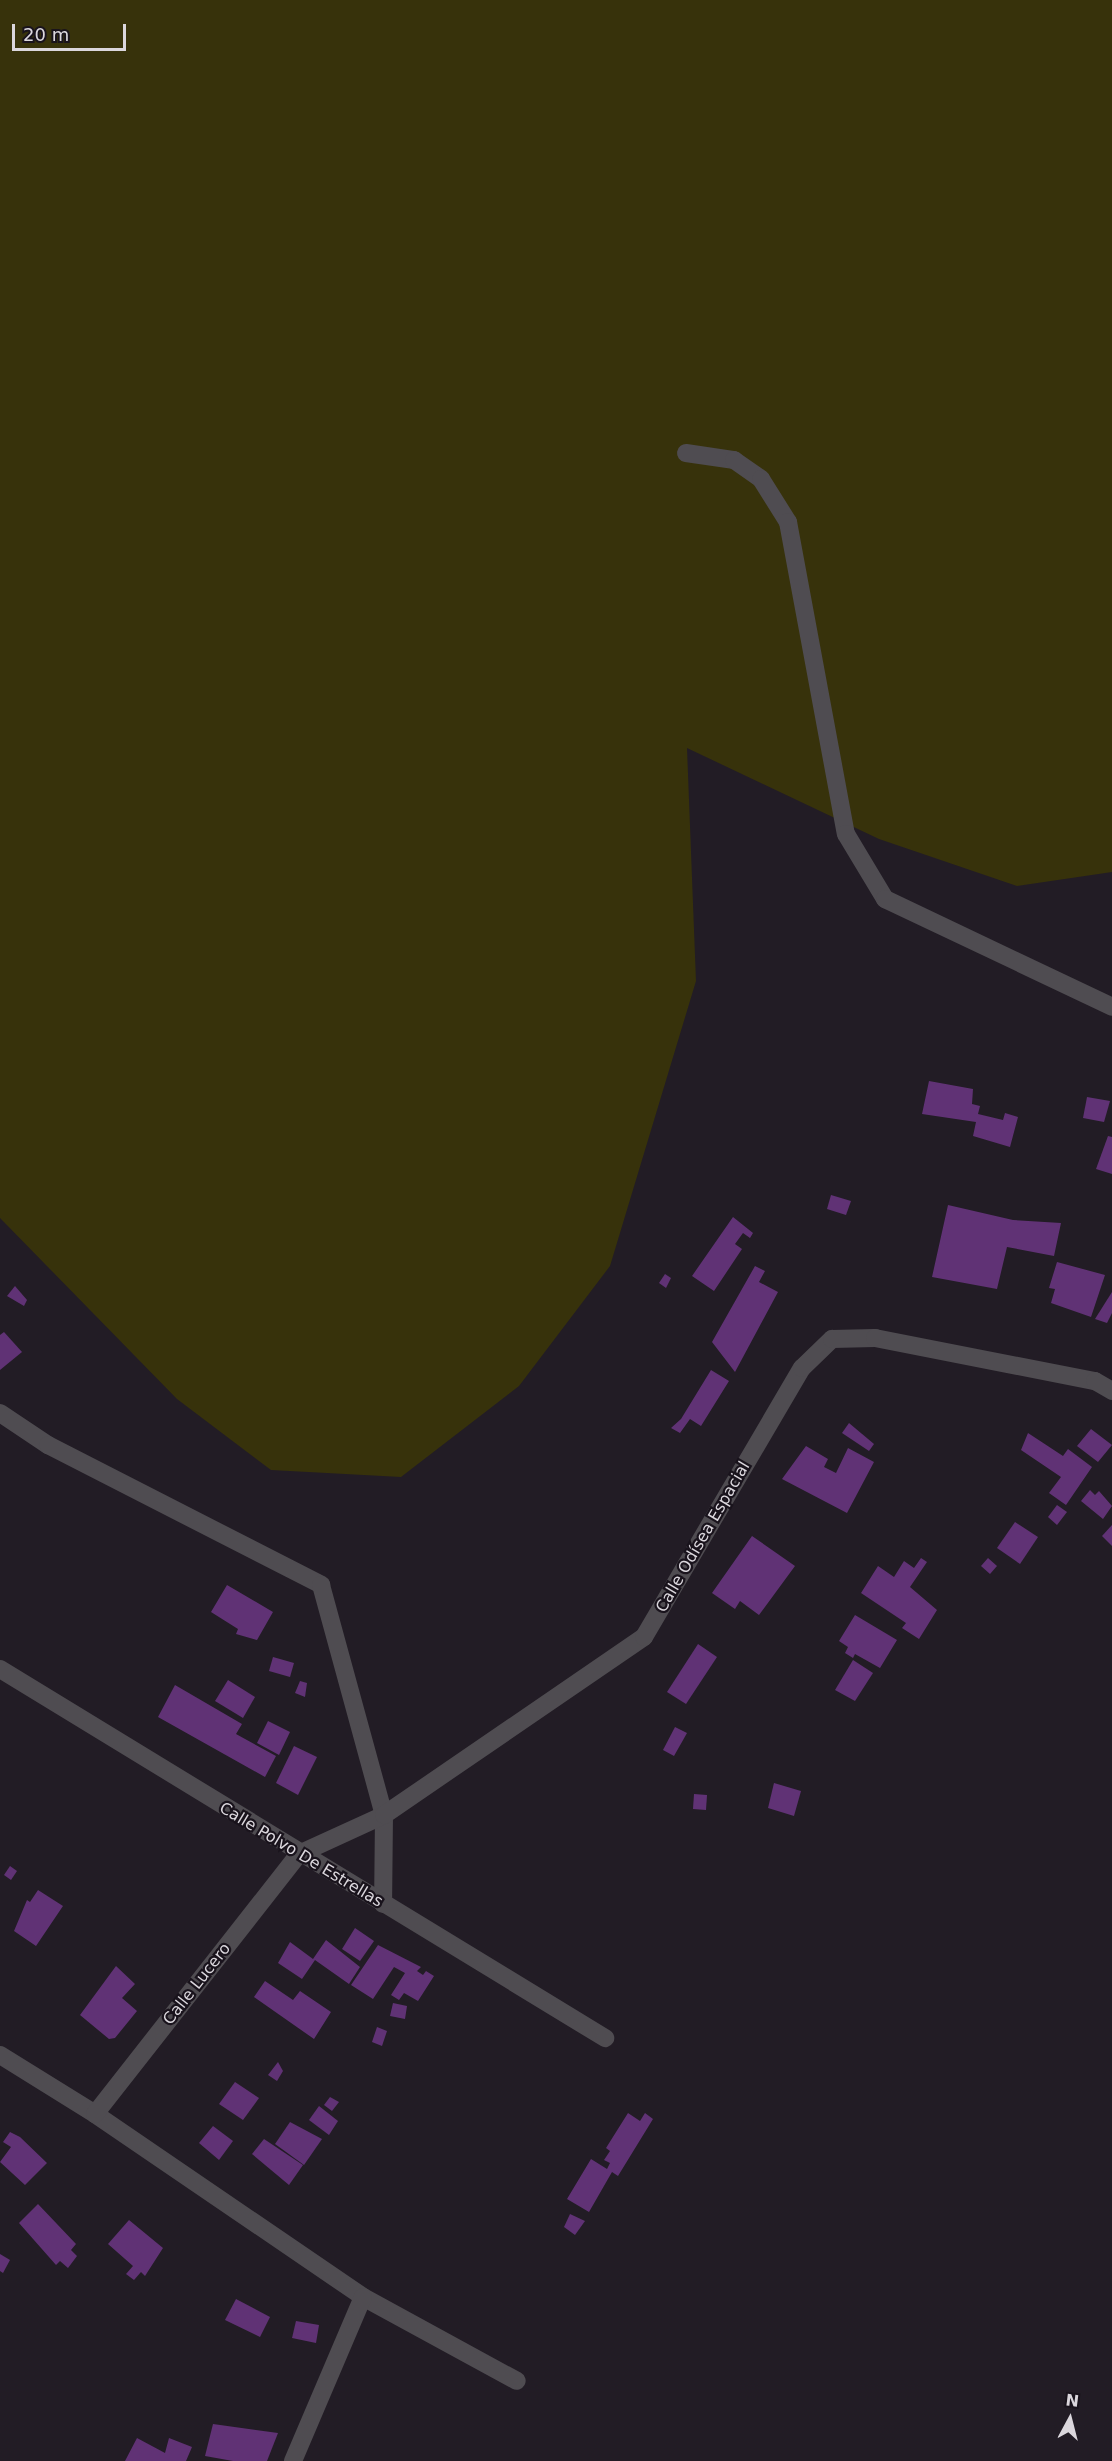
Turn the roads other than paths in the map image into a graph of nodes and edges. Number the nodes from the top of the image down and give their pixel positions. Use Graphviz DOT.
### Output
graph roads {
  1 [pos="686,453"];
  2 [pos="1112,1007"];
  3 [pos="1112,1391"];
  4 [pos="0,1413"];
  5 [pos="0,1669"];
  6 [pos="384,1815"];
  7 [pos="299,1854"];
  8 [pos="383,1904"];
  9 [pos="605,2038"];
  10 [pos="0,2055"];
  11 [pos="95,2114"];
  12 [pos="363,2296"];
  13 [pos="517,2381"];
  14 [pos="293,2461"];
  1 -- 2 [label="street"];
  3 -- 6 [label="street, Calle Odísea Espacial"];
  4 -- 6 [label="street"];
  5 -- 7 [label="street, Calle Polvo De Estrellas"];
  6 -- 7 [label="street, Calle Odísea Espacial"];
  6 -- 8 [label="street"];
  7 -- 8 [label="street, Calle Polvo De Estrellas"];
  7 -- 11 [label="street, Calle Lucero"];
  8 -- 9 [label="street, Calle Polvo De Estrellas"];
  10 -- 11 [label="street"];
  11 -- 12 [label="street"];
  12 -- 13 [label="street"];
  12 -- 14 [label="street"];
}
